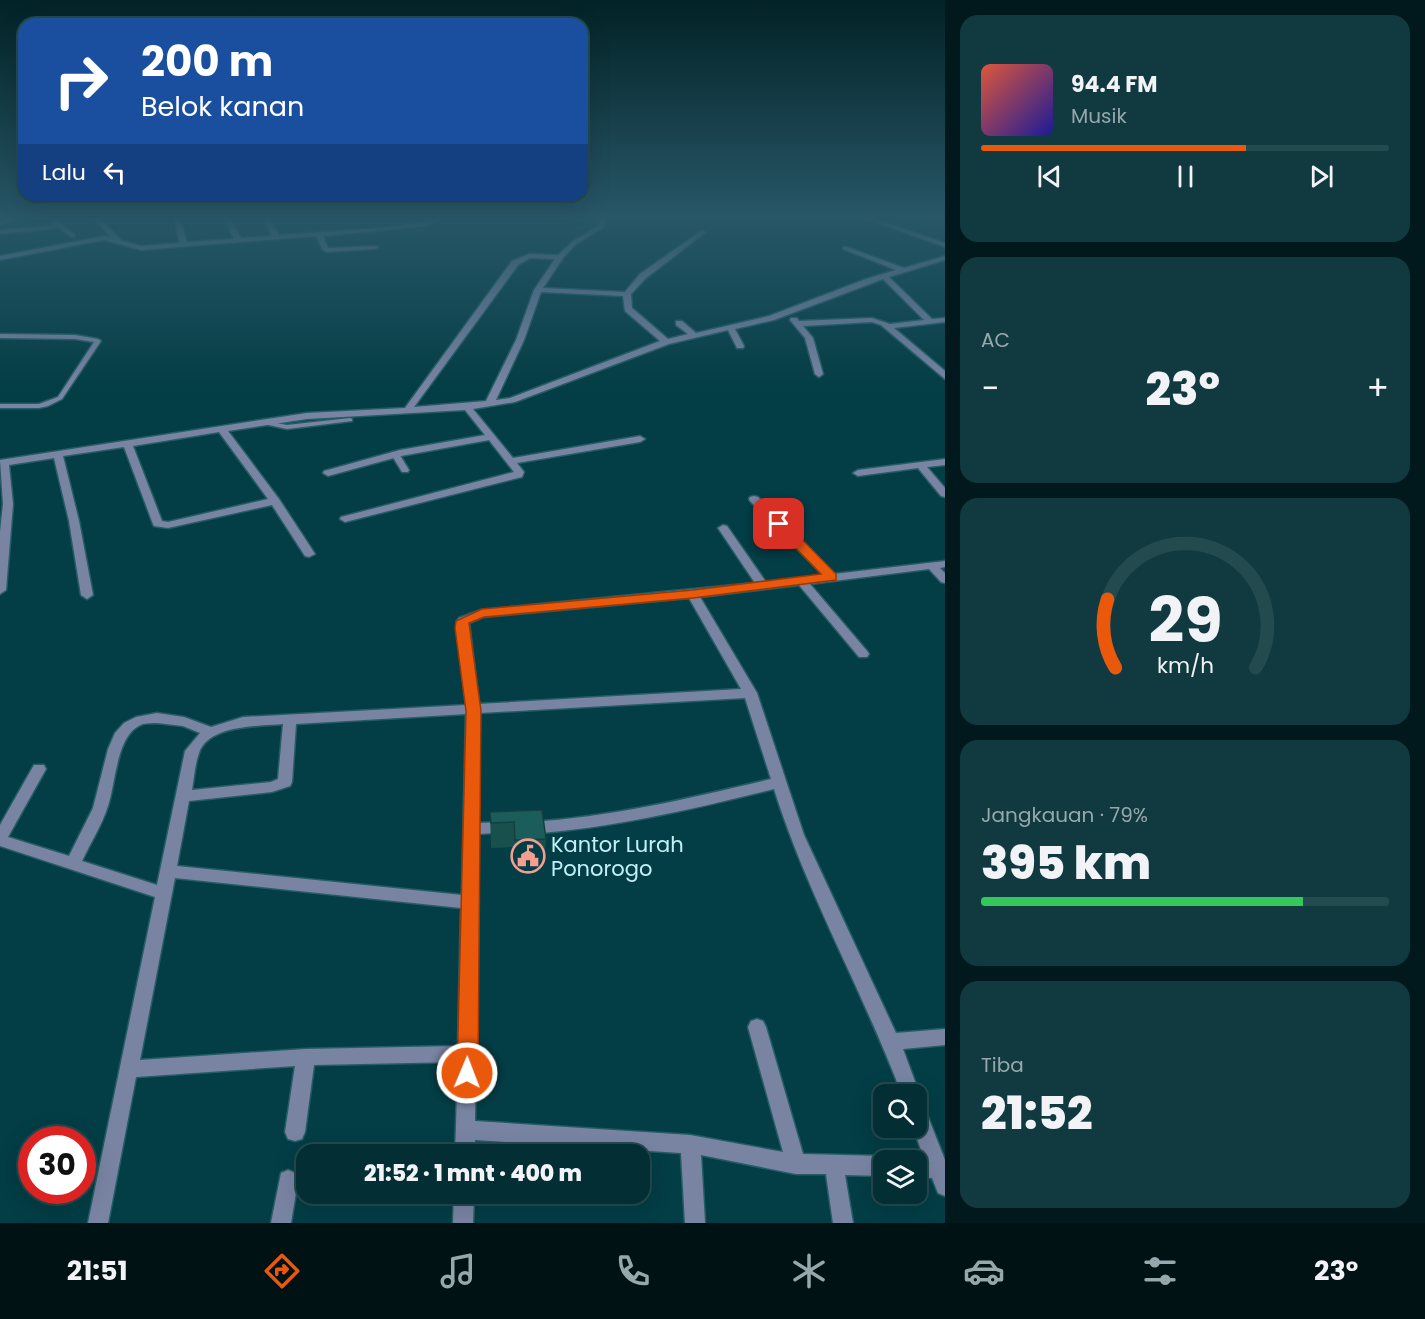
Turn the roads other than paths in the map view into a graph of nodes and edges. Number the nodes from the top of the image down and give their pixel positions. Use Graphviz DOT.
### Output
graph roads {
  1 [pos="506,275"];
  2 [pos="548,275"];
  3 [pos="645,275"];
  4 [pos="884,276"];
  5 [pos="538,290"];
  6 [pos="627,294"];
  7 [pos="787,313"];
  8 [pos="940,321"];
  9 [pos="679,323"];
  10 [pos="797,324"];
  11 [pos="890,326"];
  12 [pos="730,327"];
  13 [pos="694,335"];
  14 [pos="0,336"];
  15 [pos="666,342"];
  16 [pos="740,346"];
  17 [pos="819,374"];
  18 [pos="945,376"];
  19 [pos="489,404"];
  20 [pos="0,406"];
  21 [pos="467,407"];
  22 [pos="406,411"];
  23 [pos="348,417"];
  24 [pos="355,429"];
  25 [pos="223,431"];
  26 [pos="491,436"];
  27 [pos="640,439"];
  28 [pos="128,445"];
  29 [pos="395,454"];
  30 [pos="58,455"];
  31 [pos="510,461"];
  32 [pos="945,462"];
  33 [pos="2,463"];
  34 [pos="920,465"];
  35 [pos="405,470"];
  36 [pos="328,473"];
  37 [pos="858,473"];
  38 [pos="945,495"];
  39 [pos="754,499"];
  40 [pos="275,501"];
  41 [pos="345,519"];
  42 [pos="723,528"];
  43 [pos="309,554"];
  44 [pos="938,565"];
  45 [pos="831,577"];
  46 [pos="945,580"];
  47 [pos="802,581"];
  48 [pos="763,586"];
  49 [pos="0,590"];
  50 [pos="693,594"];
  51 [pos="87,595"];
  52 [pos="863,654"];
  53 [pos="750,693"];
  54 [pos="473,711"];
  55 [pos="290,719"];
  56 [pos="210,732"];
  57 [pos="39,769"];
  58 [pos="779,782"];
  59 [pos="182,796"];
  60 [pos="471,829"];
  61 [pos="0,839"];
  62 [pos="74,862"];
  63 [pos="169,871"];
  64 [pos="163,893"];
  65 [pos="469,902"];
  66 [pos="757,1027"];
  67 [pos="945,1037"];
  68 [pos="891,1042"];
  69 [pos="468,1054"];
  70 [pos="306,1057"];
  71 [pos="128,1069"];
  72 [pos="907,1084"];
  73 [pos="466,1130"];
  74 [pos="295,1132"];
  75 [pos="926,1138"];
  76 [pos="465,1144"];
  77 [pos="690,1144"];
  78 [pos="796,1164"];
  79 [pos="834,1165"];
  80 [pos="873,1166"];
  81 [pos="927,1171"];
  82 [pos="941,1177"];
  83 [pos="288,1180"];
  84 [pos="464,1204"];
  85 [pos="98,1223"];
  86 [pos="281,1223"];
  87 [pos="463,1223"];
  88 [pos="695,1223"];
  89 [pos="843,1223"];
  1 -- 22 [label="street"];
  2 -- 5 [label="street"];
  3 -- 6 [label="street"];
  4 -- 7 [label="street"];
  4 -- 8 [label="street"];
  5 -- 6 [label="street"];
  5 -- 19 [label="street"];
  6 -- 15 [label="street"];
  7 -- 10 [label="street"];
  7 -- 12 [label="street"];
  8 -- 11 [label="street"];
  9 -- 13 [label="street"];
  10 -- 11 [label="street"];
  10 -- 17 [label="street"];
  11 -- 18 [label="street"];
  12 -- 13 [label="street"];
  12 -- 16 [label="street"];
  13 -- 15 [label="street"];
  14 -- 20 [label="lane"];
  15 -- 19 [label="street"];
  19 -- 21 [label="street"];
  21 -- 22 [label="street"];
  21 -- 26 [label="street"];
  22 -- 23 [label="street"];
  23 -- 24 [label="lane"];
  23 -- 25 [label="street"];
  25 -- 28 [label="street"];
  25 -- 40 [label="street"];
  26 -- 29 [label="street"];
  26 -- 31 [label="street"];
  27 -- 31 [label="street"];
  28 -- 30 [label="street"];
  28 -- 40 [label="street"];
  29 -- 35 [label="lane"];
  29 -- 36 [label="street"];
  30 -- 33 [label="street"];
  30 -- 51 [label="street"];
  31 -- 41 [label="street"];
  32 -- 34 [label="street"];
  33 -- 49 [label="street"];
  34 -- 37 [label="street"];
  34 -- 38 [label="street"];
  39 -- 45 [label="street"];
  40 -- 43 [label="street"];
  42 -- 48 [label="street"];
  44 -- 45 [label="street"];
  44 -- 46 [label="street"];
  45 -- 47 [label="street"];
  47 -- 48 [label="street"];
  47 -- 52 [label="street"];
  48 -- 50 [label="street"];
  50 -- 53 [label="street"];
  50 -- 54 [label="street"];
  53 -- 54 [label="street"];
  53 -- 58 [label="street"];
  54 -- 55 [label="street"];
  54 -- 60 [label="street"];
  55 -- 56 [label="street"];
  55 -- 59 [label="street"];
  56 -- 59 [label="street"];
  56 -- 62 [label="street"];
  57 -- 61 [label="street"];
  58 -- 60 [label="street"];
  58 -- 68 [label="street"];
  59 -- 63 [label="street"];
  60 -- 65 [label="street"];
  61 -- 62 [label="street"];
  62 -- 64 [label="street"];
  63 -- 64 [label="street"];
  63 -- 65 [label="street"];
  64 -- 71 [label="street"];
  65 -- 69 [label="street"];
  66 -- 78 [label="street"];
  67 -- 68 [label="street"];
  68 -- 72 [label="street"];
  69 -- 70 [label="street"];
  69 -- 73 [label="street"];
  70 -- 71 [label="street"];
  70 -- 74 [label="street"];
  71 -- 85 [label="street"];
  73 -- 76 [label="street"];
  73 -- 77 [label="street"];
  75 -- 82 [label="street"];
  77 -- 78 [label="street"];
  77 -- 88 [label="street"];
  78 -- 79 [label="street"];
  79 -- 80 [label="street"];
  79 -- 89 [label="street"];
  81 -- 82 [label="street"];
  83 -- 86 [label="street"];
  84 -- 87 [label="street"];
}
